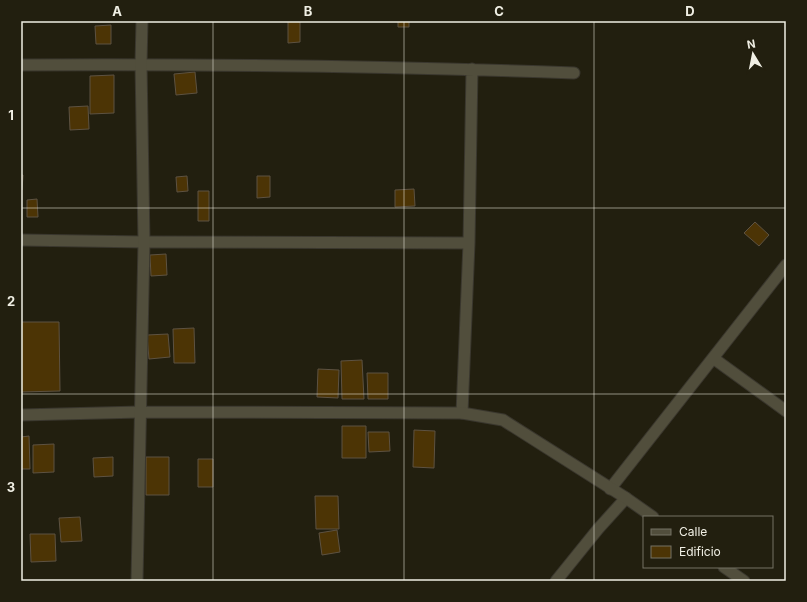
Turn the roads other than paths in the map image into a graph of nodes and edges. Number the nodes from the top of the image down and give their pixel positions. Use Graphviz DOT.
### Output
graph roads {
  1 [pos="142,21"];
  2 [pos="141,64"];
  3 [pos="21,65"];
  4 [pos="472,69"];
  5 [pos="574,73"];
  6 [pos="21,240"];
  7 [pos="144,242"];
  8 [pos="469,243"];
  9 [pos="786,265"];
  10 [pos="713,358"];
  11 [pos="786,411"];
  12 [pos="140,412"];
  13 [pos="462,414"];
  14 [pos="21,415"];
  15 [pos="610,489"];
  16 [pos="626,498"];
  17 [pos="651,516"];
  18 [pos="725,568"];
  19 [pos="137,581"];
  20 [pos="556,581"];
  21 [pos="744,581"];
  1 -- 2 [label="street"];
  2 -- 3 [label="street"];
  2 -- 4 [label="street"];
  2 -- 7 [label="street"];
  4 -- 5 [label="street"];
  4 -- 8 [label="street"];
  6 -- 7 [label="street"];
  7 -- 8 [label="street"];
  7 -- 12 [label="street"];
  8 -- 13 [label="street"];
  9 -- 10 [label="street"];
  10 -- 11 [label="street"];
  10 -- 15 [label="street"];
  12 -- 13 [label="street"];
  12 -- 14 [label="street"];
  12 -- 19 [label="street"];
  13 -- 15 [label="street"];
  15 -- 16 [label="street"];
  16 -- 17 [label="street"];
  16 -- 20 [label="street"];
  18 -- 21 [label="street"];
}
